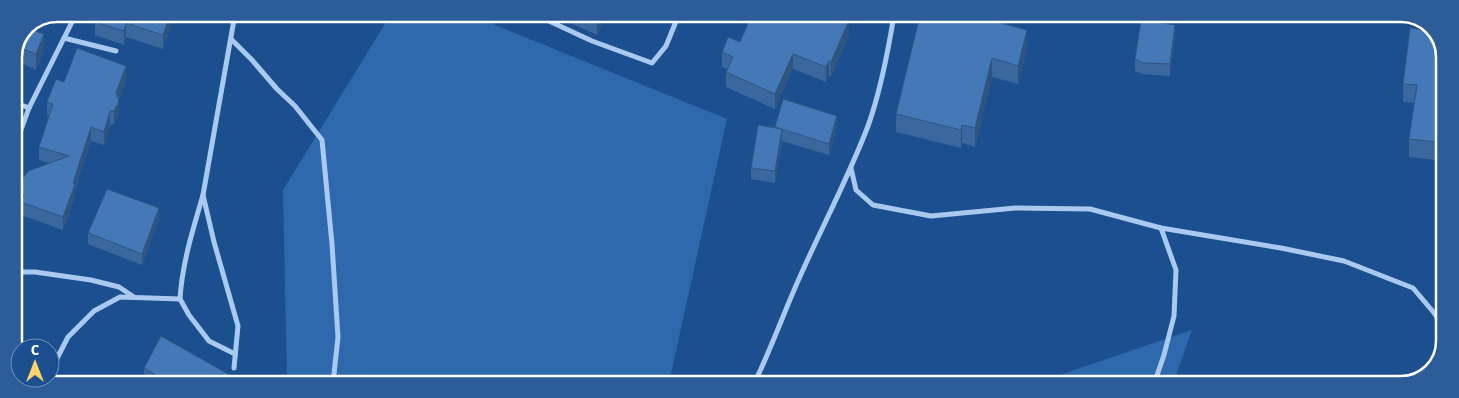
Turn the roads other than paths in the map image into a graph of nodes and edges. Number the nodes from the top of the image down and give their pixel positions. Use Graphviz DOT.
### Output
graph roads {
  1 [pos="72,22"];
  2 [pos="234,22"];
  3 [pos="551,22"];
  4 [pos="676,22"];
  5 [pos="893,22"];
  6 [pos="64,38"];
  7 [pos="232,40"];
  8 [pos="116,52"];
  9 [pos="22,105"];
  10 [pos="29,108"];
  11 [pos="22,126"];
  12 [pos="851,168"];
  13 [pos="203,195"];
  14 [pos="1161,228"];
  15 [pos="23,272"];
  16 [pos="135,297"];
  17 [pos="180,299"];
  18 [pos="1435,314"];
  19 [pos="60,353"];
  20 [pos="235,354"];
  21 [pos="234,368"];
  22 [pos="334,376"];
  23 [pos="758,376"];
  24 [pos="1157,376"];
  1 -- 6 [label="street"];
  2 -- 7 [label="street"];
  3 -- 4 [label="street"];
  5 -- 12 [label="street"];
  6 -- 8 [label="street"];
  6 -- 10 [label="street"];
  7 -- 13 [label="street"];
  7 -- 22 [label="street"];
  9 -- 10 [label="street"];
  10 -- 11 [label="street"];
  12 -- 14 [label="street"];
  12 -- 23 [label="street"];
  13 -- 17 [label="street"];
  13 -- 20 [label="street"];
  14 -- 18 [label="street"];
  14 -- 24 [label="street"];
  15 -- 16 [label="street"];
  16 -- 17 [label="street"];
  16 -- 19 [label="street"];
  17 -- 20 [label="street"];
  20 -- 21 [label="street"];
}
